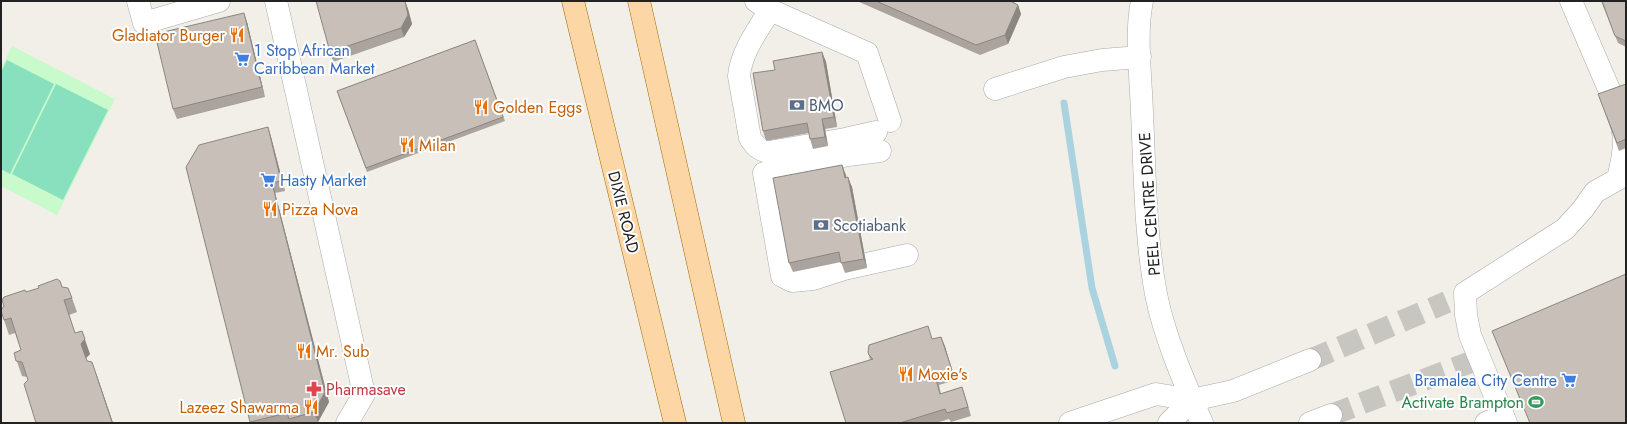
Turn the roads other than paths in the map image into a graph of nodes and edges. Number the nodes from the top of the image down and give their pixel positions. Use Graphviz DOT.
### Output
graph roads {
  1 [pos="138,1"];
  2 [pos="219,1"];
  3 [pos="276,1"];
  4 [pos="573,1"];
  5 [pos="639,1"];
  6 [pos="1142,1"];
  7 [pos="1571,1"];
  8 [pos="763,6"];
  9 [pos="1140,57"];
  10 [pos="995,89"];
  11 [pos="882,135"];
  12 [pos="907,255"];
  13 [pos="1310,360"];
  14 [pos="1192,400"];
  15 [pos="1331,415"];
  16 [pos="1498,421"];
  17 [pos="347,423"];
  18 [pos="675,423"];
  19 [pos="734,423"];
  20 [pos="1070,423"];
  21 [pos="1169,423"];
  22 [pos="1202,423"];
  23 [pos="1310,423"];
  1 -- 2 [label="street"];
  3 -- 17 [label="street"];
  4 -- 18 [label="main road, DIXIE ROAD"];
  5 -- 19 [label="main road"];
  6 -- 9 [label="street, PEEL CENTRE DRIVE"];
  7 -- 16 [label="street"];
  8 -- 11 [label="street"];
  8 -- 11 [label="street"];
  9 -- 10 [label="street"];
  9 -- 14 [label="street, PEEL CENTRE DRIVE"];
  11 -- 12 [label="street"];
  13 -- 14 [label="street"];
  14 -- 20 [label="street"];
  14 -- 21 [label="street"];
  14 -- 22 [label="street, PEEL CENTRE DRIVE"];
  15 -- 23 [label="street"];
}
